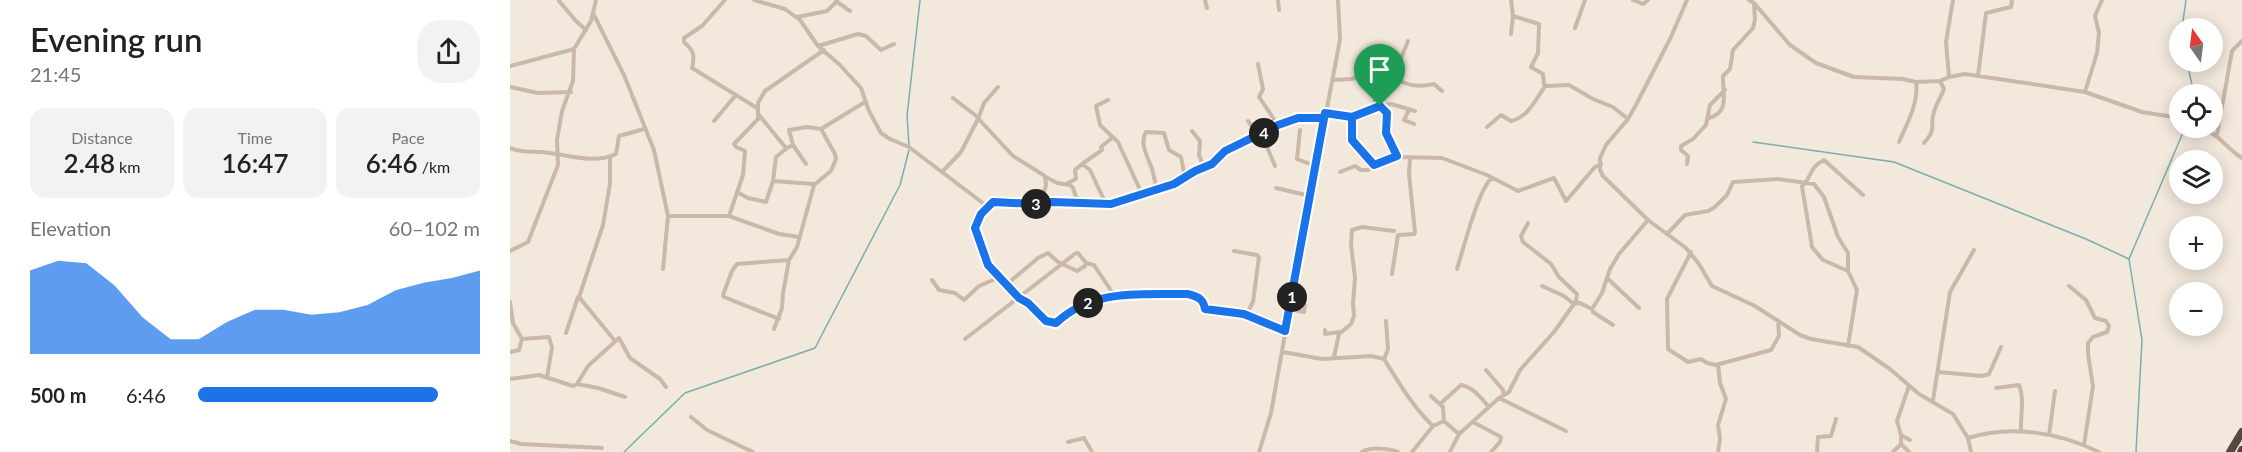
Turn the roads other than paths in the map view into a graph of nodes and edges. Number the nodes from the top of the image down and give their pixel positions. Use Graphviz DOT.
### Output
graph roads {
  1 [pos="596,0"];
  2 [pos="725,0"];
  3 [pos="754,0"];
  4 [pos="1205,0"];
  5 [pos="1278,0"];
  6 [pos="1338,0"];
  7 [pos="1511,0"];
  8 [pos="1585,0"];
  9 [pos="1633,0"];
  10 [pos="1648,0"];
  11 [pos="1687,0"];
  12 [pos="1749,0"];
  13 [pos="1953,0"];
  14 [pos="2012,0"];
  15 [pos="2102,0"];
  16 [pos="559,1"];
  17 [pos="836,1"];
  18 [pos="1754,3"];
  19 [pos="1208,8"];
  20 [pos="1279,10"];
  21 [pos="850,11"];
  22 [pos="593,15"];
  23 [pos="1514,16"];
  24 [pos="796,18"];
  25 [pos="1575,28"];
  26 [pos="586,30"];
  27 [pos="1511,34"];
  28 [pos="2242,40"];
  29 [pos="1408,41"];
  30 [pos="894,44"];
  31 [pos="818,46"];
  32 [pos="574,50"];
  33 [pos="824,50"];
  34 [pos="1258,64"];
  35 [pos="1398,65"];
  36 [pos="510,66"];
  37 [pos="1977,76"];
  38 [pos="1949,77"];
  39 [pos="1393,78"];
  40 [pos="1333,80"];
  41 [pos="1940,81"];
  42 [pos="1916,82"];
  43 [pos="1546,85"];
  44 [pos="510,87"];
  45 [pos="998,87"];
  46 [pos="1725,90"];
  47 [pos="1442,91"];
  48 [pos="571,92"];
  49 [pos="2085,92"];
  50 [pos="735,96"];
  51 [pos="953,98"];
  52 [pos="1108,100"];
  53 [pos="2223,101"];
  54 [pos="865,102"];
  55 [pos="1380,106"];
  56 [pos="757,108"];
  57 [pos="1409,110"];
  58 [pos="1415,111"];
  59 [pos="759,114"];
  60 [pos="1325,115"];
  61 [pos="2169,116"];
  62 [pos="1352,117"];
  63 [pos="1709,118"];
  64 [pos="978,119"];
  65 [pos="1628,119"];
  66 [pos="714,121"];
  67 [pos="1248,121"];
  68 [pos="1414,124"];
  69 [pos="1278,125"];
  70 [pos="1487,127"];
  71 [pos="644,129"];
  72 [pos="821,129"];
  73 [pos="1300,130"];
  74 [pos="1192,131"];
  75 [pos="1258,136"];
  76 [pos="1113,137"];
  77 [pos="2220,138"];
  78 [pos="1899,142"];
  79 [pos="1924,143"];
  80 [pos="793,145"];
  81 [pos="510,148"];
  82 [pos="787,148"];
  83 [pos="558,156"];
  84 [pos="1397,156"];
  85 [pos="610,157"];
  86 [pos="2242,158"];
  87 [pos="1410,159"];
  88 [pos="806,164"];
  89 [pos="1082,164"];
  90 [pos="1374,164"];
  91 [pos="1601,164"];
  92 [pos="1687,164"];
  93 [pos="1275,166"];
  94 [pos="1315,166"];
  95 [pos="1204,168"];
  96 [pos="942,172"];
  97 [pos="1340,172"];
  98 [pos="1045,176"];
  99 [pos="1185,178"];
  100 [pos="1492,178"];
  101 [pos="772,182"];
  102 [pos="814,184"];
  103 [pos="1066,184"];
  104 [pos="1805,184"];
  105 [pos="1276,188"];
  106 [pos="1157,189"];
  107 [pos="737,192"];
  108 [pos="1142,194"];
  109 [pos="1863,195"];
  110 [pos="1310,196"];
  111 [pos="1041,203"];
  112 [pos="1080,204"];
  113 [pos="1106,204"];
  114 [pos="988,207"];
  115 [pos="668,216"];
  116 [pos="729,216"];
  117 [pos="1648,220"];
  118 [pos="1528,223"];
  119 [pos="1394,231"];
  120 [pos="1667,234"];
  121 [pos="799,237"];
  122 [pos="1974,250"];
  123 [pos="510,251"];
  124 [pos="1234,251"];
  125 [pos="1691,252"];
  126 [pos="789,260"];
  127 [pos="1086,263"];
  128 [pos="1063,264"];
  129 [pos="663,269"];
  130 [pos="1457,269"];
  131 [pos="1848,271"];
  132 [pos="1392,274"];
  133 [pos="997,276"];
  134 [pos="1607,278"];
  135 [pos="932,279"];
  136 [pos="1006,285"];
  137 [pos="1542,286"];
  138 [pos="2069,286"];
  139 [pos="1114,295"];
  140 [pos="579,297"];
  141 [pos="1019,298"];
  142 [pos="510,302"];
  143 [pos="1575,303"];
  144 [pos="1305,305"];
  145 [pos="1639,308"];
  146 [pos="1290,309"];
  147 [pos="1592,309"];
  148 [pos="1246,315"];
  149 [pos="779,318"];
  150 [pos="1778,320"];
  151 [pos="1386,321"];
  152 [pos="1613,325"];
  153 [pos="774,329"];
  154 [pos="1325,330"];
  155 [pos="1285,331"];
  156 [pos="566,333"];
  157 [pos="1340,333"];
  158 [pos="522,339"];
  159 [pos="964,339"];
  160 [pos="615,341"];
  161 [pos="1848,346"];
  162 [pos="2001,347"];
  163 [pos="510,352"];
  164 [pos="1283,352"];
  165 [pos="1334,357"];
  166 [pos="1384,359"];
  167 [pos="1718,364"];
  168 [pos="1486,370"];
  169 [pos="1938,372"];
  170 [pos="547,377"];
  171 [pos="510,379"];
  172 [pos="577,384"];
  173 [pos="1909,386"];
  174 [pos="666,387"];
  175 [pos="1996,388"];
  176 [pos="2055,391"];
  177 [pos="1431,396"];
  178 [pos="625,397"];
  179 [pos="1501,397"];
  180 [pos="1933,400"];
  181 [pos="1440,404"];
  182 [pos="1489,407"];
  183 [pos="691,417"];
  184 [pos="1836,419"];
  185 [pos="1444,421"];
  186 [pos="1473,422"];
  187 [pos="1433,426"];
  188 [pos="1566,431"];
  189 [pos="2021,432"];
  190 [pos="2242,432"];
  191 [pos="1459,434"];
  192 [pos="1901,435"];
  193 [pos="2049,435"];
  194 [pos="1968,438"];
  195 [pos="1910,440"];
  196 [pos="510,441"];
  197 [pos="1068,442"];
  198 [pos="1901,444"];
  199 [pos="2084,445"];
  200 [pos="602,448"];
  201 [pos="753,452"];
  202 [pos="1092,452"];
  203 [pos="1259,452"];
  204 [pos="1362,452"];
  205 [pos="1398,452"];
  206 [pos="1412,452"];
  207 [pos="1450,452"];
  208 [pos="1491,452"];
  209 [pos="1718,452"];
  210 [pos="1817,452"];
  211 [pos="1893,452"];
  212 [pos="1909,452"];
  213 [pos="1971,452"];
  214 [pos="2099,452"];
  215 [pos="2230,452"];
  1 -- 22 [label="street"];
  2 -- 50 [label="street"];
  3 -- 24 [label="street"];
  4 -- 19 [label="street"];
  5 -- 20 [label="street"];
  6 -- 40 [label="street"];
  7 -- 23 [label="street"];
  8 -- 25 [label="street"];
  9 -- 10 [label="street"];
  11 -- 65 [label="street"];
  12 -- 18 [label="street"];
  13 -- 38 [label="street"];
  14 -- 37 [label="street"];
  15 -- 49 [label="street"];
  16 -- 26 [label="street"];
  17 -- 21 [label="street"];
  17 -- 24 [label="street"];
  18 -- 42 [label="street"];
  18 -- 46 [label="street"];
  22 -- 26 [label="street"];
  22 -- 71 [label="street"];
  23 -- 27 [label="street"];
  23 -- 43 [label="street"];
  24 -- 31 [label="street"];
  26 -- 32 [label="street"];
  28 -- 53 [label="street"];
  29 -- 35 [label="street"];
  30 -- 31 [label="street"];
  31 -- 33 [label="street"];
  32 -- 36 [label="street"];
  32 -- 48 [label="street"];
  33 -- 54 [label="street"];
  33 -- 56 [label="street"];
  34 -- 69 [label="street"];
  35 -- 39 [label="street"];
  35 -- 40 [label="street"];
  37 -- 38 [label="street"];
  37 -- 49 [label="street"];
  38 -- 41 [label="street"];
  39 -- 47 [label="street"];
  39 -- 55 [label="street"];
  40 -- 60 [label="street"];
  41 -- 42 [label="street"];
  41 -- 79 [label="street"];
  42 -- 78 [label="street"];
  43 -- 65 [label="street"];
  43 -- 70 [label="street"];
  44 -- 48 [label="street"];
  45 -- 64 [label="street"];
  46 -- 63 [label="street"];
  46 -- 63 [label="street"];
  48 -- 83 [label="street"];
  49 -- 61 [label="street"];
  50 -- 56 [label="street"];
  50 -- 66 [label="street"];
  51 -- 64 [label="street"];
  52 -- 76 [label="street"];
  54 -- 72 [label="street"];
  54 -- 96 [label="street"];
  55 -- 57 [label="street"];
  55 -- 62 [label="street"];
  55 -- 84 [label="street"];
  56 -- 59 [label="street"];
  57 -- 58 [label="street"];
  57 -- 68 [label="street"];
  59 -- 82 [label="street"];
  59 -- 107 [label="street"];
  60 -- 62 [label="street"];
  60 -- 69 [label="street"];
  60 -- 94 [label="street"];
  62 -- 90 [label="street"];
  63 -- 92 [label="street"];
  64 -- 96 [label="street"];
  64 -- 98 [label="street"];
  65 -- 91 [label="street"];
  67 -- 75 [label="street"];
  69 -- 75 [label="street"];
  71 -- 85 [label="street"];
  71 -- 115 [label="street"];
  72 -- 80 [label="street"];
  72 -- 102 [label="street"];
  73 -- 94 [label="street"];
  74 -- 95 [label="street"];
  75 -- 93 [label="street"];
  75 -- 95 [label="street"];
  76 -- 89 [label="street"];
  76 -- 108 [label="street"];
  77 -- 86 [label="street"];
  80 -- 82 [label="street"];
  80 -- 88 [label="street"];
  81 -- 83 [label="street"];
  82 -- 101 [label="street"];
  83 -- 85 [label="street"];
  83 -- 123 [label="street"];
  84 -- 87 [label="street"];
  84 -- 90 [label="street"];
  85 -- 140 [label="street"];
  87 -- 100 [label="street"];
  87 -- 132 [label="street"];
  89 -- 103 [label="street"];
  89 -- 113 [label="street"];
  90 -- 97 [label="street"];
  91 -- 100 [label="street"];
  91 -- 117 [label="street"];
  94 -- 110 [label="street"];
  95 -- 99 [label="street"];
  96 -- 114 [label="street"];
  98 -- 103 [label="street"];
  98 -- 111 [label="street"];
  99 -- 106 [label="street"];
  99 -- 106 [label="street"];
  100 -- 130 [label="street"];
  101 -- 102 [label="street"];
  101 -- 107 [label="street"];
  102 -- 121 [label="street"];
  103 -- 112 [label="street"];
  104 -- 109 [label="street"];
  104 -- 120 [label="street"];
  104 -- 131 [label="street"];
  104 -- 131 [label="street"];
  105 -- 110 [label="street"];
  106 -- 108 [label="street"];
  107 -- 116 [label="street"];
  108 -- 113 [label="street"];
  110 -- 146 [label="street"];
  111 -- 112 [label="street"];
  111 -- 114 [label="street"];
  112 -- 113 [label="street"];
  114 -- 133 [label="street"];
  115 -- 116 [label="street"];
  115 -- 129 [label="street"];
  116 -- 121 [label="street"];
  117 -- 120 [label="street"];
  117 -- 134 [label="street"];
  118 -- 143 [label="street"];
  119 -- 157 [label="street"];
  120 -- 125 [label="street"];
  121 -- 126 [label="street"];
  122 -- 169 [label="street"];
  124 -- 148 [label="street"];
  125 -- 150 [label="street"];
  125 -- 167 [label="street"];
  126 -- 149 [label="street"];
  126 -- 149 [label="street"];
  127 -- 128 [label="street"];
  127 -- 128 [label="street"];
  127 -- 139 [label="street"];
  128 -- 136 [label="street"];
  128 -- 141 [label="street"];
  131 -- 161 [label="street"];
  133 -- 135 [label="street"];
  133 -- 136 [label="street"];
  134 -- 145 [label="street"];
  134 -- 147 [label="street"];
  136 -- 141 [label="street"];
  137 -- 143 [label="street"];
  138 -- 199 [label="street"];
  139 -- 141 [label="street"];
  139 -- 148 [label="street"];
  140 -- 156 [label="street"];
  140 -- 160 [label="street"];
  141 -- 159 [label="street"];
  142 -- 158 [label="street"];
  143 -- 147 [label="street"];
  143 -- 179 [label="street"];
  144 -- 146 [label="street"];
  146 -- 155 [label="street"];
  147 -- 152 [label="street"];
  148 -- 155 [label="street"];
  149 -- 153 [label="street"];
  150 -- 161 [label="street"];
  150 -- 167 [label="street"];
  151 -- 166 [label="street"];
  154 -- 157 [label="street"];
  155 -- 164 [label="street"];
  157 -- 165 [label="street"];
  158 -- 163 [label="street"];
  158 -- 170 [label="street"];
  160 -- 172 [label="street"];
  160 -- 174 [label="street"];
  161 -- 173 [label="street"];
  162 -- 169 [label="street"];
  164 -- 165 [label="street"];
  164 -- 203 [label="street"];
  165 -- 166 [label="street"];
  166 -- 187 [label="street"];
  167 -- 209 [label="street"];
  168 -- 179 [label="street"];
  169 -- 180 [label="street"];
  170 -- 171 [label="street"];
  170 -- 172 [label="street"];
  172 -- 178 [label="street"];
  173 -- 180 [label="street"];
  173 -- 192 [label="street"];
  175 -- 189 [label="street"];
  176 -- 193 [label="street"];
  177 -- 181 [label="street"];
  179 -- 182 [label="street"];
  179 -- 188 [label="street"];
  180 -- 194 [label="street"];
  181 -- 182 [label="street"];
  181 -- 185 [label="street"];
  182 -- 186 [label="street"];
  183 -- 201 [label="street"];
  184 -- 210 [label="street"];
  185 -- 187 [label="street"];
  185 -- 191 [label="street"];
  186 -- 191 [label="street"];
  186 -- 208 [label="street"];
  187 -- 206 [label="street"];
  189 -- 193 [label="street"];
  189 -- 194 [label="street"];
  190 -- 215 [label="highway"];
  191 -- 207 [label="street"];
  192 -- 195 [label="street"];
  192 -- 198 [label="street"];
  193 -- 199 [label="street"];
  194 -- 213 [label="street"];
  196 -- 200 [label="street"];
  197 -- 202 [label="street"];
  198 -- 211 [label="street"];
  198 -- 212 [label="street"];
  199 -- 214 [label="street"];
  204 -- 205 [label="street"];
}
